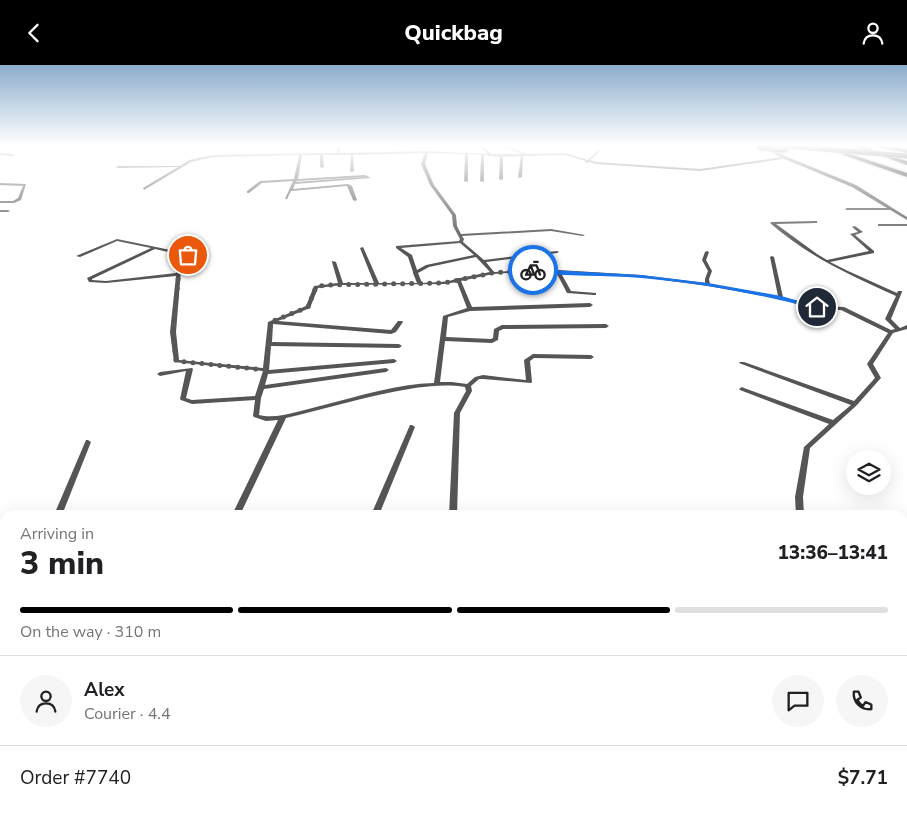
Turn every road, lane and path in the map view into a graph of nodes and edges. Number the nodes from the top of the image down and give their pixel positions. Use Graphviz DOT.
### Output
graph roads {
  1 [pos="158,180"];
  2 [pos="306,180"];
  3 [pos="323,180"];
  4 [pos="430,180"];
  5 [pos="840,180"];
  6 [pos="295,181"];
  7 [pos="0,184"];
  8 [pos="144,189"];
  9 [pos="291,190"];
  10 [pos="248,192"];
  11 [pos="286,198"];
  12 [pos="355,200"];
  13 [pos="0,202"];
  14 [pos="847,209"];
  15 [pos="891,209"];
  16 [pos="0,211"];
  17 [pos="8,211"];
  18 [pos="907,219"];
  19 [pos="816,222"];
  20 [pos="879,225"];
  21 [pos="907,225"];
  22 [pos="854,227"];
  23 [pos="460,235"];
  24 [pos="584,235"];
  25 [pos="461,242"];
  26 [pos="103,245"];
  27 [pos="112,247"];
  28 [pos="155,248"];
  29 [pos="362,248"];
  30 [pos="557,252"];
  31 [pos="707,252"];
  32 [pos="78,256"];
  33 [pos="476,257"];
  34 [pos="772,257"];
  35 [pos="483,261"];
  36 [pos="825,261"];
  37 [pos="334,262"];
  38 [pos="558,271"];
  39 [pos="415,273"];
  40 [pos="492,273"];
  41 [pos="179,274"];
  42 [pos="458,279"];
  43 [pos="342,284"];
  44 [pos="378,284"];
  45 [pos="420,284"];
  46 [pos="708,285"];
  47 [pos="594,294"];
  48 [pos="781,298"];
  49 [pos="590,305"];
  50 [pos="470,309"];
  51 [pos="271,322"];
  52 [pos="400,322"];
  53 [pos="606,326"];
  54 [pos="907,327"];
  55 [pos="899,329"];
  56 [pos="891,332"];
  57 [pos="444,339"];
  58 [pos="270,344"];
  59 [pos="399,346"];
  60 [pos="591,357"];
  61 [pos="394,361"];
  62 [pos="742,363"];
  63 [pos="386,370"];
  64 [pos="266,371"];
  65 [pos="160,374"];
  66 [pos="437,384"];
  67 [pos="468,386"];
  68 [pos="262,387"];
  69 [pos="742,389"];
  70 [pos="258,398"];
  71 [pos="855,404"];
  72 [pos="283,417"];
  73 [pos="834,423"];
  74 [pos="412,427"];
  75 [pos="60,510"];
  76 [pos="65,510"];
  77 [pos="238,510"];
  78 [pos="377,510"];
  79 [pos="453,510"];
  80 [pos="800,510"];
  1 -- 8 [label="street"];
  2 -- 6 [label="street"];
  3 -- 6 [label="street"];
  4 -- 23 [label="street"];
  5 -- 15 [label="street"];
  6 -- 9 [label="street"];
  6 -- 10 [label="street"];
  7 -- 13 [label="street"];
  9 -- 11 [label="street"];
  9 -- 12 [label="street"];
  14 -- 15 [label="street"];
  15 -- 18 [label="street"];
  16 -- 17 [label="street"];
  19 -- 36 [label="street"];
  20 -- 21 [label="street"];
  22 -- 36 [label="street"];
  23 -- 24 [label="street"];
  23 -- 25 [label="street"];
  25 -- 33 [label="street"];
  25 -- 39 [label="street"];
  26 -- 27 [label="street"];
  26 -- 28 [label="street"];
  26 -- 32 [label="street"];
  28 -- 41 [label="street"];
  28 -- 41 [label="street"];
  29 -- 44 [label="street"];
  30 -- 35 [label="street"];
  31 -- 46 [label="street"];
  33 -- 35 [label="street"];
  33 -- 39 [label="street"];
  34 -- 48 [label="street"];
  35 -- 40 [label="street"];
  36 -- 55 [label="street"];
  37 -- 43 [label="street"];
  38 -- 40 [label="street"];
  38 -- 46 [label="street"];
  38 -- 47 [label="street"];
  39 -- 45 [label="street"];
  40 -- 42 [label="street"];
  41 -- 64 [label="street"];
  42 -- 45 [label="street"];
  42 -- 50 [label="street"];
  43 -- 44 [label="street"];
  43 -- 51 [label="street"];
  44 -- 45 [label="street"];
  46 -- 48 [label="street"];
  48 -- 56 [label="street"];
  49 -- 50 [label="street"];
  50 -- 57 [label="street"];
  51 -- 52 [label="street"];
  51 -- 58 [label="street"];
  53 -- 57 [label="street"];
  54 -- 55 [label="street"];
  55 -- 56 [label="street"];
  56 -- 71 [label="street"];
  57 -- 66 [label="street"];
  58 -- 59 [label="street"];
  58 -- 64 [label="street"];
  60 -- 67 [label="street"];
  61 -- 64 [label="street"];
  62 -- 71 [label="street"];
  63 -- 68 [label="street"];
  64 -- 68 [label="street"];
  65 -- 70 [label="street"];
  66 -- 67 [label="street"];
  66 -- 72 [label="street"];
  67 -- 79 [label="street"];
  68 -- 70 [label="street"];
  69 -- 73 [label="street"];
  70 -- 72 [label="street"];
  71 -- 73 [label="street"];
  72 -- 77 [label="street"];
  73 -- 80 [label="street"];
  74 -- 78 [label="street"];
  75 -- 76 [label="street"];
}
